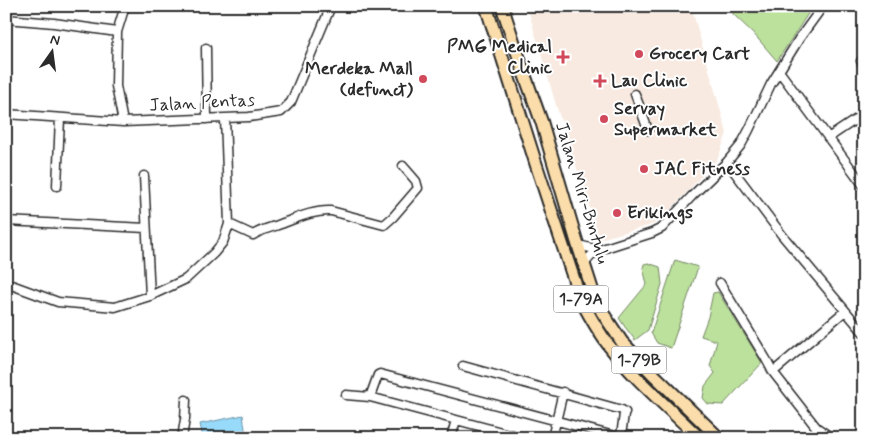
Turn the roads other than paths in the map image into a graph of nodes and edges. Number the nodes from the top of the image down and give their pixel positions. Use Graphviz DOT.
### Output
graph roads {
  1 [pos="125,6"];
  2 [pos="330,6"];
  3 [pos="486,6"];
  4 [pos="502,6"];
  5 [pos="823,6"];
  6 [pos="6,19"];
  7 [pos="117,32"];
  8 [pos="206,48"];
  9 [pos="779,71"];
  10 [pos="524,74"];
  11 [pos="635,94"];
  12 [pos="6,114"];
  13 [pos="864,114"];
  14 [pos="60,118"];
  15 [pos="224,118"];
  16 [pos="207,119"];
  17 [pos="123,122"];
  18 [pos="524,125"];
  19 [pos="648,130"];
  20 [pos="828,138"];
  21 [pos="727,162"];
  22 [pos="403,166"];
  23 [pos="144,176"];
  24 [pos="57,186"];
  25 [pos="864,186"];
  26 [pos="6,221"];
  27 [pos="229,224"];
  28 [pos="146,228"];
  29 [pos="578,245"];
  30 [pos="599,250"];
  31 [pos="584,264"];
  32 [pos="6,283"];
  33 [pos="720,283"];
  34 [pos="150,296"];
  35 [pos="845,311"];
  36 [pos="864,333"];
  37 [pos="463,366"];
  38 [pos="773,372"];
  39 [pos="563,392"];
  40 [pos="346,395"];
  41 [pos="370,397"];
  42 [pos="186,400"];
  43 [pos="456,420"];
  44 [pos="556,420"];
  45 [pos="182,438"];
  46 [pos="451,438"];
  47 [pos="524,438"];
  48 [pos="552,438"];
  49 [pos="699,438"];
  50 [pos="719,438"];
  51 [pos="832,438"];
  1 -- 7 [label="street"];
  2 -- 15 [label="street, Jalan Pentas"];
  3 -- 18 [label="highway, Jalan Miri-Bintulu / 1-79A"];
  4 -- 10 [label="highway, Jalan Miri-Bintulu / 1-79B"];
  5 -- 9 [label="street"];
  6 -- 7 [label="street"];
  7 -- 17 [label="street"];
  8 -- 16 [label="street"];
  9 -- 20 [label="street"];
  9 -- 21 [label="street"];
  10 -- 18 [label="highway"];
  10 -- 29 [label="highway, Jalan Miri-Bintulu / 1-79B"];
  11 -- 19 [label="street"];
  12 -- 14 [label="street, Jalan Pentas"];
  13 -- 20 [label="street"];
  14 -- 17 [label="street, Jalan Pentas"];
  14 -- 24 [label="street"];
  15 -- 16 [label="street, Jalan Pentas"];
  15 -- 27 [label="street"];
  16 -- 17 [label="street, Jalan Pentas"];
  18 -- 49 [label="highway, Jalan Miri-Bintulu / 1-79A"];
  20 -- 25 [label="street"];
  21 -- 30 [label="street"];
  21 -- 35 [label="street"];
  22 -- 27 [label="street"];
  23 -- 28 [label="street"];
  26 -- 28 [label="street"];
  27 -- 34 [label="street"];
  28 -- 34 [label="street"];
  29 -- 30 [label="street"];
  29 -- 31 [label="highway, Jalan Miri-Bintulu / 1-79B"];
  30 -- 31 [label="street"];
  31 -- 50 [label="highway, Jalan Miri-Bintulu / 1-79B"];
  32 -- 34 [label="street"];
  33 -- 38 [label="street"];
  35 -- 36 [label="street"];
  35 -- 38 [label="street"];
  37 -- 39 [label="street"];
  38 -- 51 [label="street"];
  39 -- 44 [label="street"];
  39 -- 44 [label="street"];
  40 -- 41 [label="street"];
  41 -- 43 [label="street"];
  41 -- 44 [label="street"];
  42 -- 45 [label="street"];
  43 -- 46 [label="street"];
  43 -- 47 [label="street"];
  44 -- 48 [label="street"];
}
